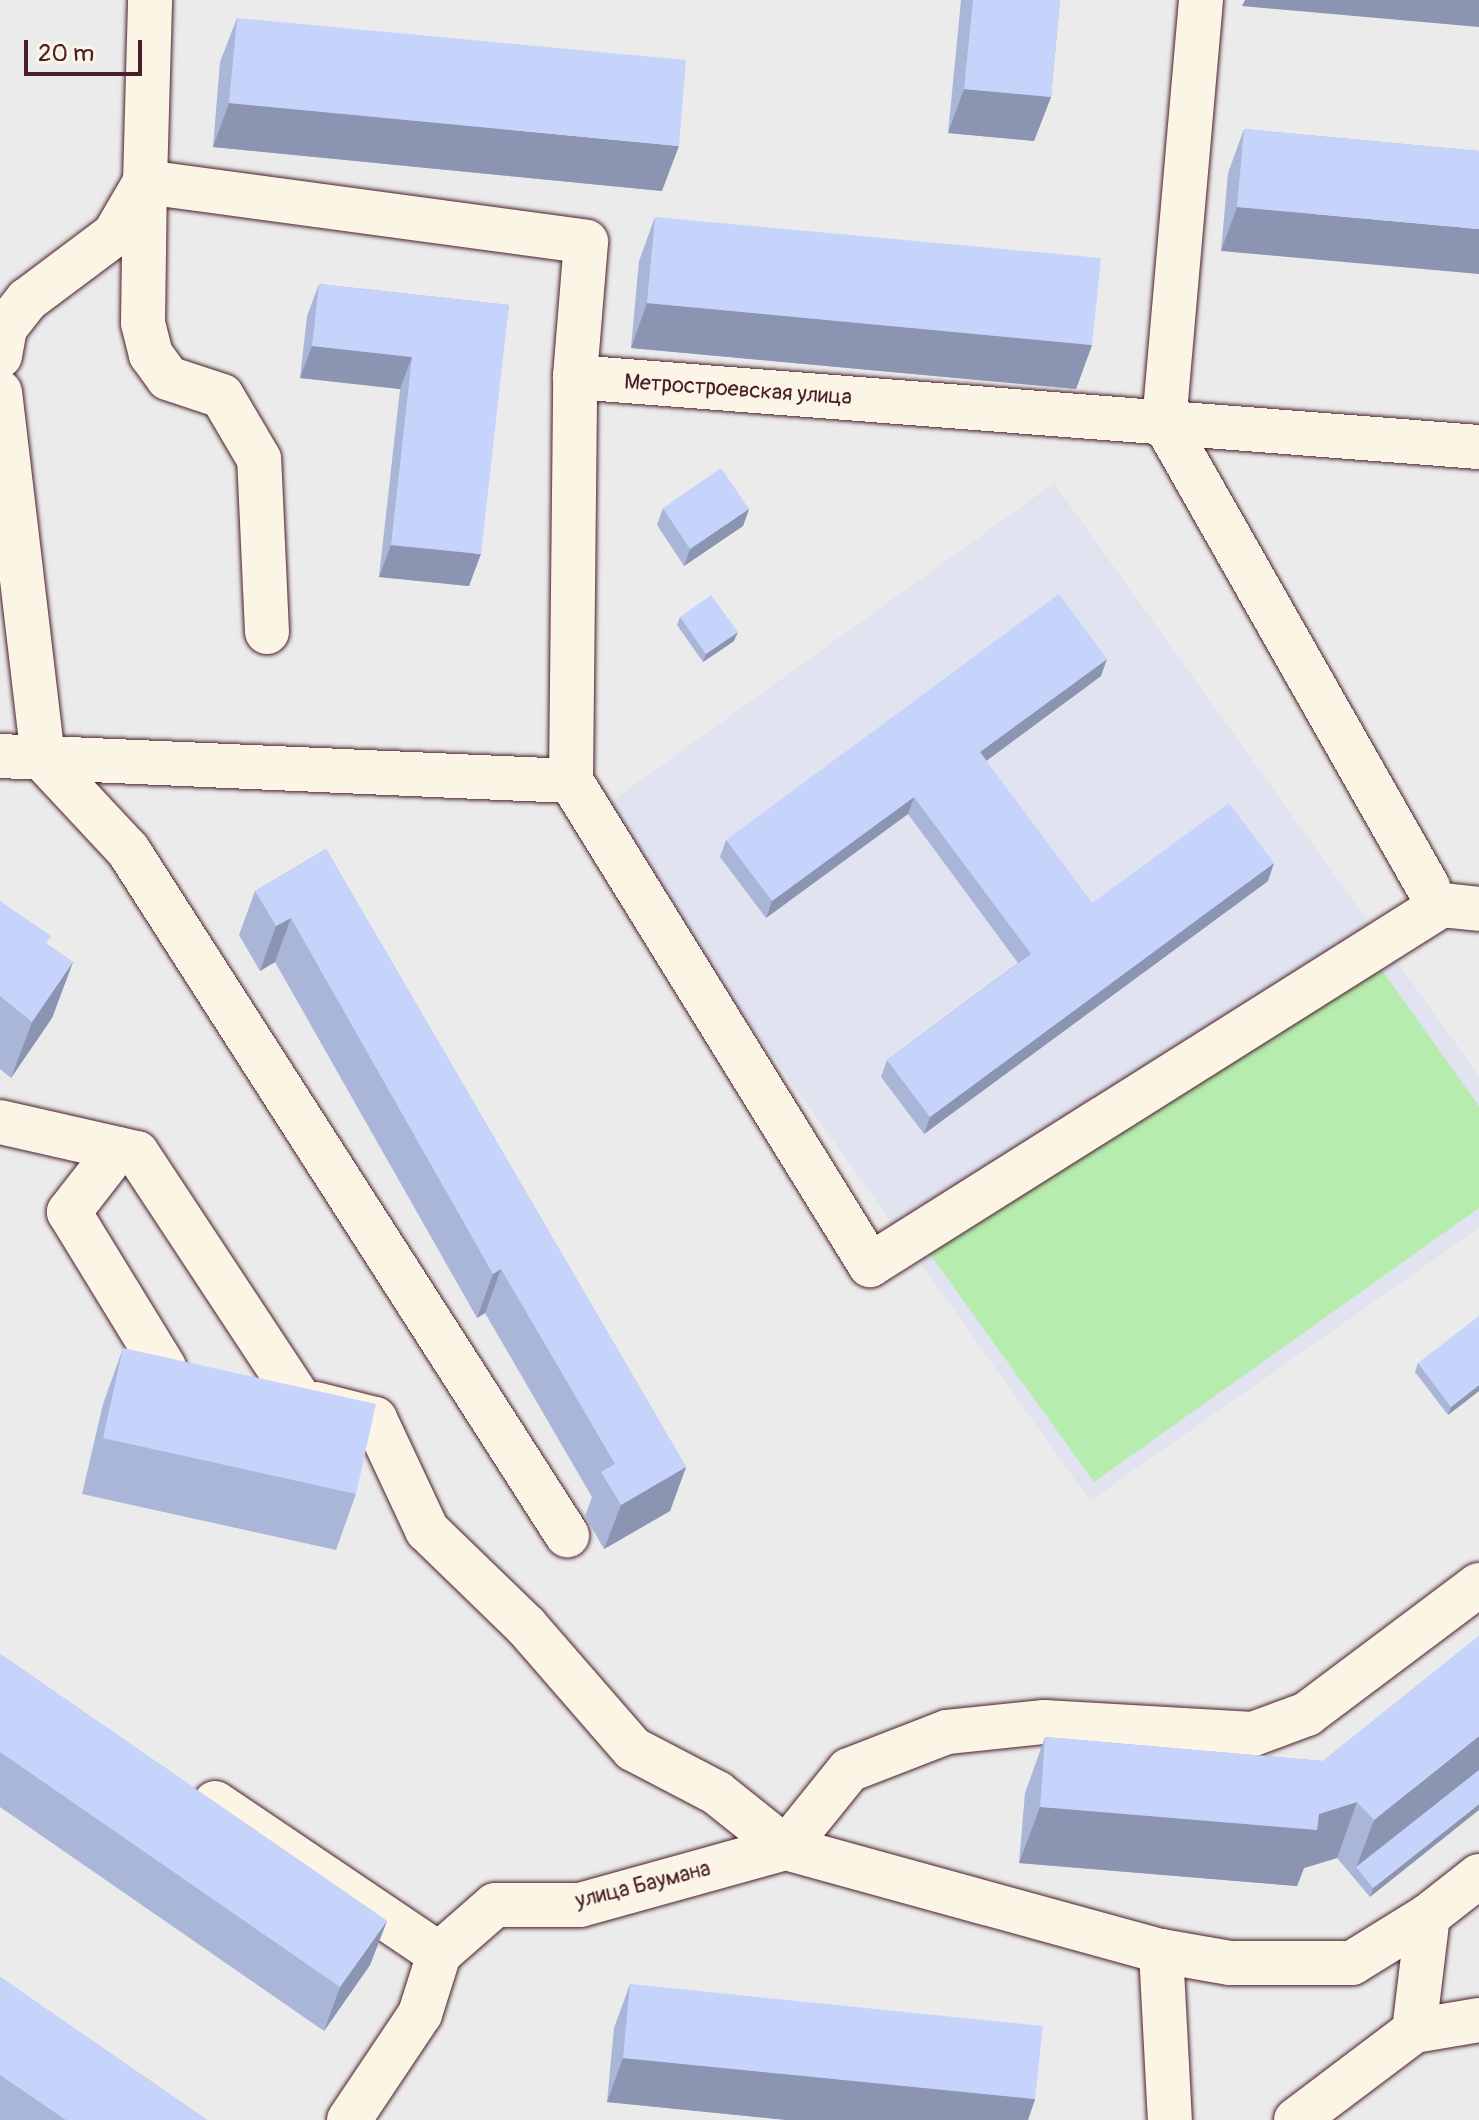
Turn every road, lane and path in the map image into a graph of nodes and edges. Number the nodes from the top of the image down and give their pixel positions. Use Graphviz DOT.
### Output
graph roads {
  1 [pos="150,0"];
  2 [pos="1201,0"];
  3 [pos="145,182"];
  4 [pos="0,356"];
  5 [pos="575,377"];
  6 [pos="0,392"];
  7 [pos="1164,422"];
  8 [pos="1479,447"];
  9 [pos="267,632"];
  10 [pos="0,756"];
  11 [pos="43,759"];
  12 [pos="571,781"];
  13 [pos="1428,887"];
  14 [pos="1479,909"];
  15 [pos="0,1122"];
  16 [pos="118,1149"];
  17 [pos="300,1400"];
  18 [pos="567,1535"];
  19 [pos="1479,1585"];
  20 [pos="181,1780"];
  21 [pos="786,1848"];
  22 [pos="1479,1876"];
  23 [pos="1428,1916"];
  24 [pos="1161,1951"];
  25 [pos="439,1954"];
  26 [pos="1479,2020"];
  27 [pos="1414,2031"];
  28 [pos="1318,2113"];
  29 [pos="349,2120"];
  30 [pos="1170,2120"];
  1 -- 3 [label="street"];
  2 -- 7 [label="street"];
  3 -- 4 [label="street"];
  3 -- 5 [label="street"];
  3 -- 9 [label="street"];
  5 -- 7 [label="street, Метростроевская улица"];
  5 -- 12 [label="street"];
  6 -- 11 [label="street"];
  7 -- 8 [label="street, Метростроевская улица"];
  7 -- 13 [label="street"];
  10 -- 11 [label="street"];
  11 -- 12 [label="street"];
  11 -- 18 [label="street"];
  12 -- 14 [label="street"];
  15 -- 16 [label="street"];
  16 -- 17 [label="street"];
  16 -- 17 [label="street"];
  17 -- 21 [label="street"];
  19 -- 21 [label="street"];
  20 -- 25 [label="street"];
  21 -- 24 [label="street"];
  21 -- 25 [label="street, улица Баумана"];
  22 -- 23 [label="street"];
  23 -- 24 [label="street"];
  23 -- 27 [label="street"];
  24 -- 30 [label="street"];
  25 -- 29 [label="street"];
  26 -- 27 [label="street"];
  27 -- 28 [label="street"];
}
